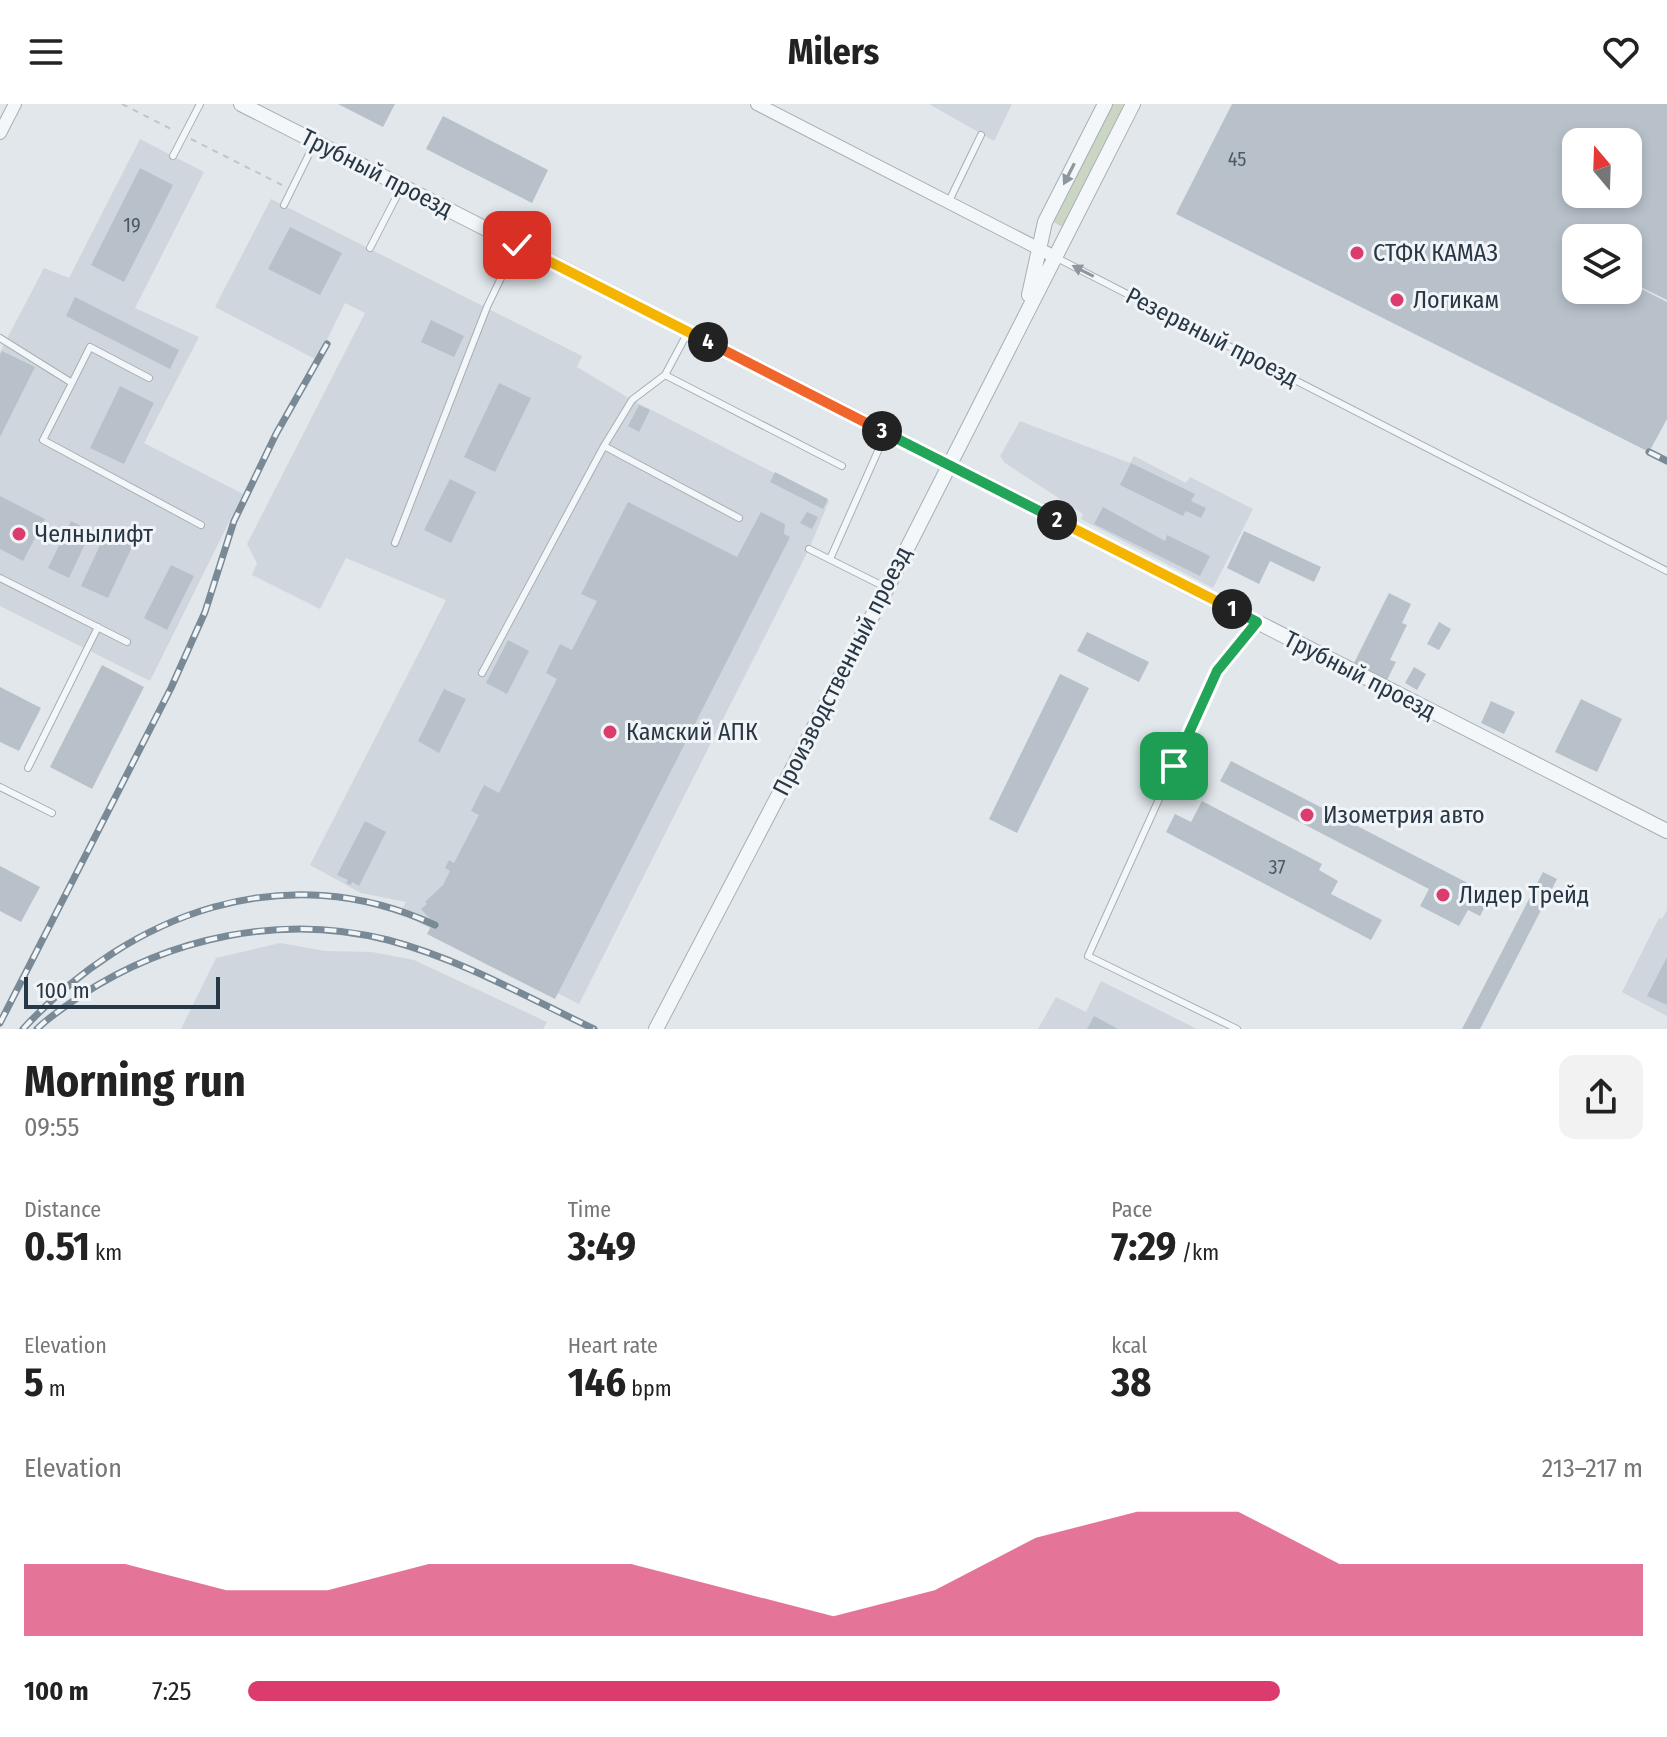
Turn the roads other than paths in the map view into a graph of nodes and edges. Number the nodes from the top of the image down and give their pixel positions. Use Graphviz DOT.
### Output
graph roads {
  1 [pos="15,104"];
  2 [pos="200,104"];
  3 [pos="241,104"];
  4 [pos="1105,104"];
  5 [pos="1133,104"];
  6 [pos="765,106"];
  7 [pos="0,133"];
  8 [pos="981,135"];
  9 [pos="315,142"];
  10 [pos="173,156"];
  11 [pos="402,186"];
  12 [pos="949,201"];
  13 [pos="284,205"];
  14 [pos="517,245"];
  15 [pos="370,248"];
  16 [pos="1039,248"];
  17 [pos="1055,257"];
  18 [pos="1026,312"];
  19 [pos="688,332"];
  20 [pos="0,338"];
  21 [pos="665,375"];
  22 [pos="149,378"];
  23 [pos="72,383"];
  24 [pos="886,433"];
  25 [pos="604,446"];
  26 [pos="948,464"];
  27 [pos="842,466"];
  28 [pos="739,518"];
  29 [pos="201,525"];
  30 [pos="395,543"];
  31 [pos="809,549"];
  32 [pos="830,559"];
  33 [pos="1667,571"];
  34 [pos="0,578"];
  35 [pos="887,588"];
  36 [pos="1257,622"];
  37 [pos="98,627"];
  38 [pos="127,642"];
  39 [pos="482,673"];
  40 [pos="28,768"];
  41 [pos="0,787"];
  42 [pos="52,813"];
  43 [pos="1667,831"];
  44 [pos="656,1029"];
  45 [pos="1237,1029"];
  1 -- 7 [label="street"];
  2 -- 10 [label="lane"];
  3 -- 9 [label="street, Трубный проезд"];
  4 -- 16 [label="street, Производственный проезд, one-way"];
  5 -- 17 [label="street, Производственный проезд"];
  6 -- 12 [label="street, Резервный проезд"];
  8 -- 12 [label="lane"];
  9 -- 11 [label="street, Трубный проезд"];
  9 -- 13 [label="lane"];
  11 -- 14 [label="street, Трубный проезд"];
  11 -- 15 [label="lane"];
  12 -- 16 [label="street, Резервный проезд"];
  14 -- 19 [label="street, Трубный проезд"];
  14 -- 30 [label="lane"];
  16 -- 17 [label="street, Резервный проезд"];
  16 -- 18 [label="street, Производственный проезд"];
  17 -- 18 [label="street, Производственный проезд"];
  33 -- 17 [label="lane, Резервный проезд, one-way"];
  18 -- 26 [label="street, Производственный проезд"];
  19 -- 21 [label="lane"];
  19 -- 24 [label="street, Трубный проезд"];
  20 -- 23 [label="lane"];
  21 -- 25 [label="lane"];
  21 -- 27 [label="lane"];
  22 -- 23 [label="lane"];
  23 -- 29 [label="lane"];
  24 -- 26 [label="street, Трубный проезд"];
  24 -- 32 [label="lane"];
  25 -- 28 [label="lane"];
  25 -- 39 [label="lane"];
  26 -- 35 [label="street, Производственный проезд"];
  26 -- 36 [label="street, Трубный проезд"];
  31 -- 32 [label="lane"];
  32 -- 35 [label="lane"];
  34 -- 37 [label="lane"];
  35 -- 44 [label="street, Производственный проезд"];
  36 -- 43 [label="street, Трубный проезд"];
  36 -- 45 [label="lane"];
  37 -- 38 [label="lane"];
  37 -- 40 [label="lane"];
  41 -- 42 [label="lane"];
}
